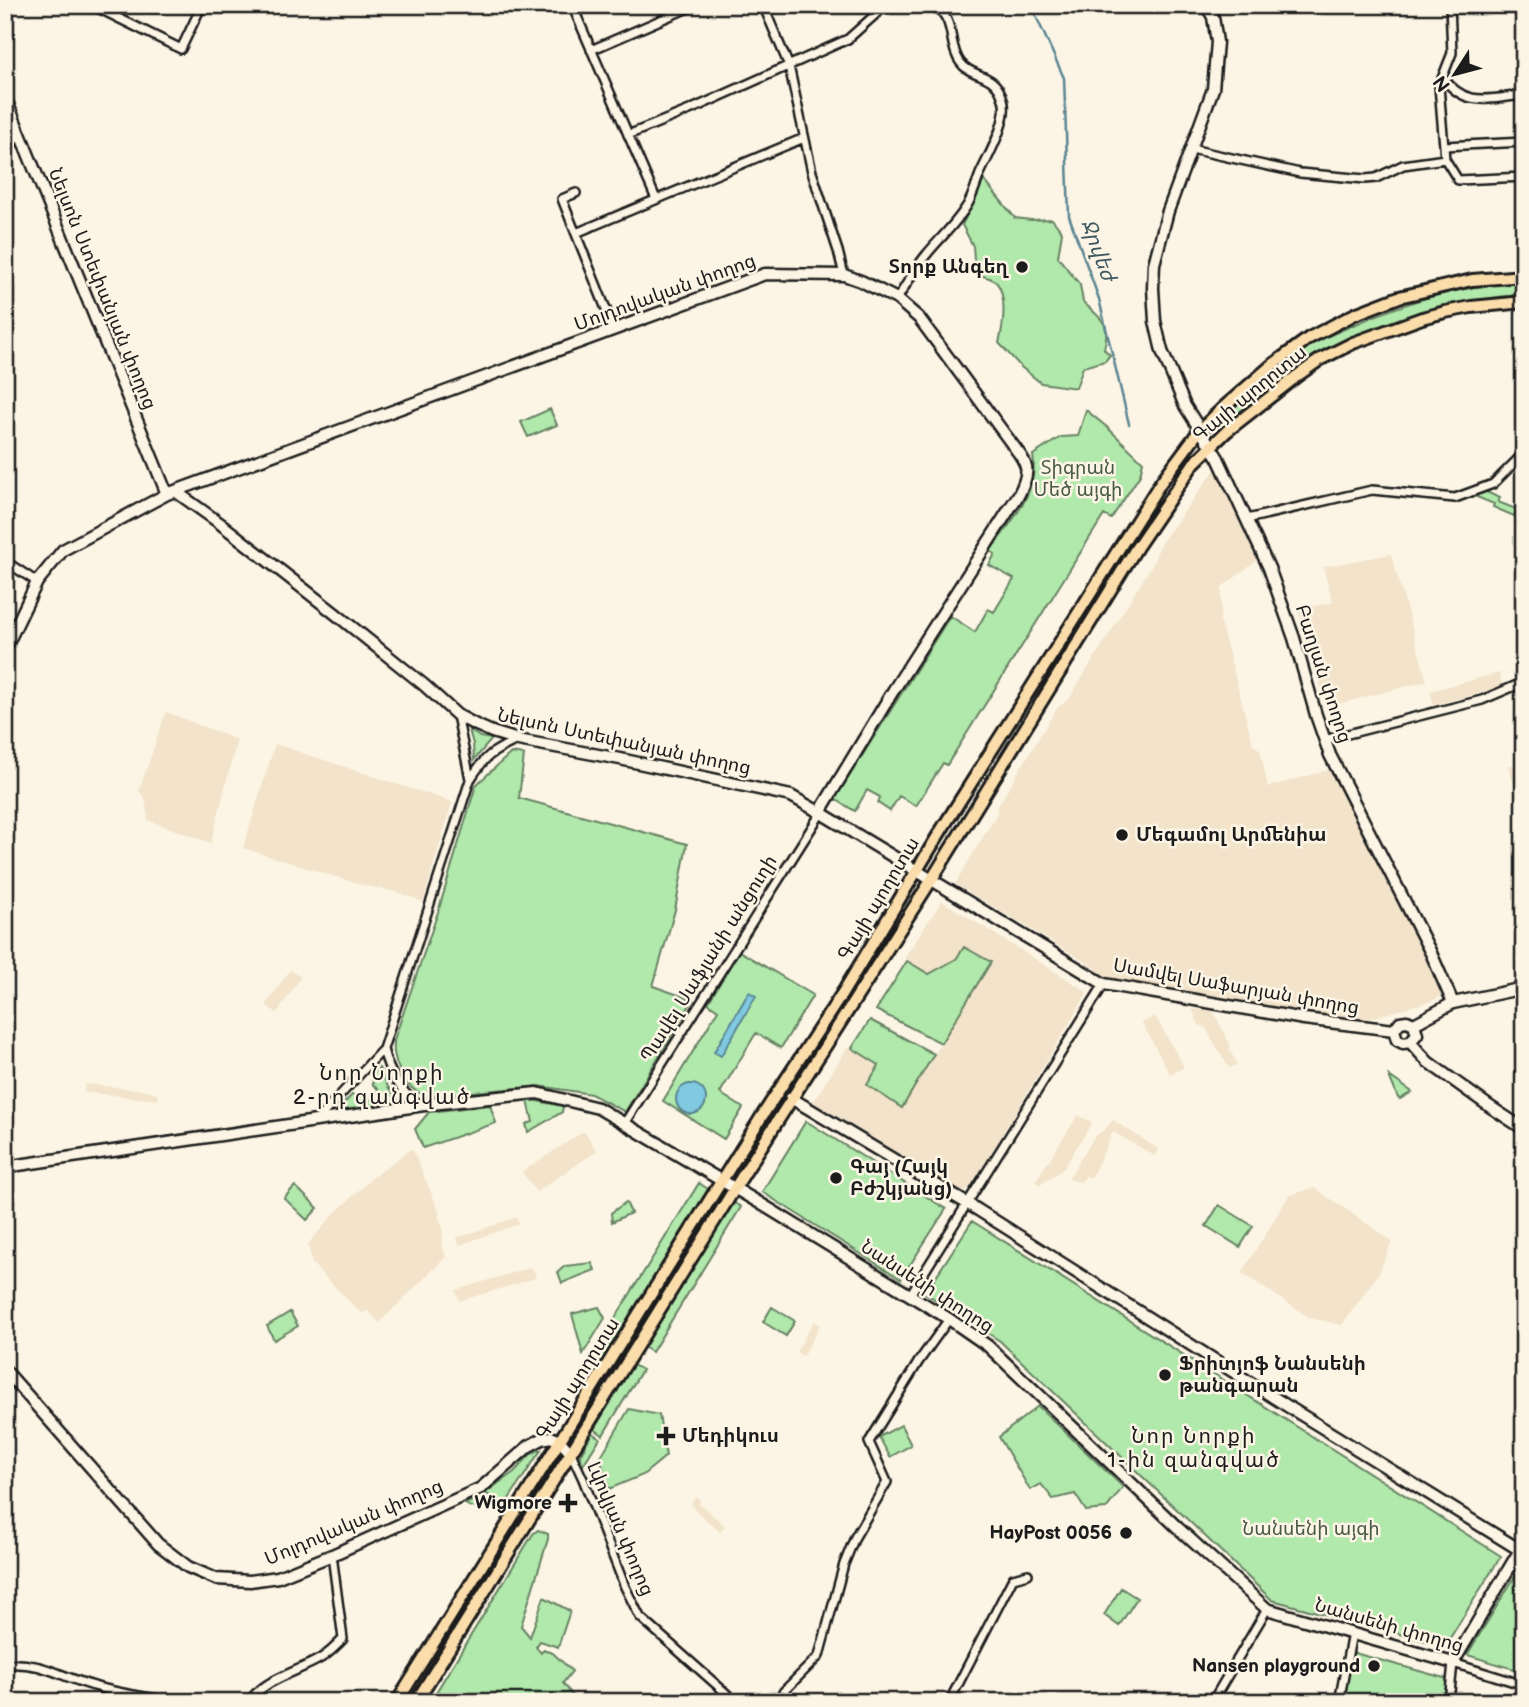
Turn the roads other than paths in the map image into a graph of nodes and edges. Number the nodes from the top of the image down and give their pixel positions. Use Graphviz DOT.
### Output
graph roads {
  1 [pos="92,5"];
  2 [pos="202,5"];
  3 [pos="572,5"];
  4 [pos="695,5"];
  5 [pos="764,5"];
  6 [pos="886,5"];
  7 [pos="935,5"];
  8 [pos="1206,5"];
  9 [pos="1450,5"];
  10 [pos="591,50"];
  11 [pos="789,66"];
  12 [pos="1443,77"];
  13 [pos="1524,95"];
  14 [pos="5,97"];
  15 [pos="19,131"];
  16 [pos="628,135"];
  17 [pos="804,138"];
  18 [pos="1524,142"];
  19 [pos="1444,146"];
  20 [pos="1191,149"];
  21 [pos="5,158"];
  22 [pos="1445,159"];
  23 [pos="1524,177"];
  24 [pos="576,193"];
  25 [pos="656,199"];
  26 [pos="576,233"];
  27 [pos="844,275"];
  28 [pos="1524,276"];
  29 [pos="897,299"];
  30 [pos="1524,302"];
  31 [pos="614,329"];
  32 [pos="1199,431"];
  33 [pos="1210,447"];
  34 [pos="1524,453"];
  35 [pos="171,492"];
  36 [pos="1247,519"];
  37 [pos="5,561"];
  38 [pos="37,582"];
  39 [pos="5,649"];
  40 [pos="1524,682"];
  41 [pos="457,715"];
  42 [pos="518,740"];
  43 [pos="1324,740"];
  44 [pos="470,780"];
  45 [pos="821,813"];
  46 [pos="917,870"];
  47 [pos="932,879"];
  48 [pos="1104,984"];
  49 [pos="1524,988"];
  50 [pos="1453,1003"];
  51 [pos="1413,1024"];
  52 [pos="1394,1030"];
  53 [pos="1410,1042"];
  54 [pos="383,1049"];
  55 [pos="791,1098"];
  56 [pos="420,1106"];
  57 [pos="317,1120"];
  58 [pos="624,1124"];
  59 [pos="1524,1129"];
  60 [pos="5,1167"];
  61 [pos="723,1180"];
  62 [pos="735,1188"];
  63 [pos="967,1204"];
  64 [pos="910,1295"];
  65 [pos="949,1319"];
  66 [pos="5,1370"];
  67 [pos="560,1441"];
  68 [pos="570,1452"];
  69 [pos="1522,1548"];
  70 [pos="332,1555"];
  71 [pos="1028,1574"];
  72 [pos="1267,1609"];
  73 [pos="1352,1633"];
  74 [pos="1453,1663"];
  75 [pos="5,1664"];
  76 [pos="1524,1685"];
  77 [pos="175,1702"];
  78 [pos="249,1702"];
  79 [pos="397,1702"];
  80 [pos="416,1702"];
  81 [pos="736,1702"];
  82 [pos="777,1702"];
  83 [pos="949,1702"];
  84 [pos="1212,1702"];
  85 [pos="1339,1702"];
  86 [pos="1449,1702"];
  1 -- 2 [label="street"];
  3 -- 10 [label="street"];
  4 -- 10 [label="street"];
  5 -- 11 [label="street"];
  6 -- 11 [label="street"];
  7 -- 29 [label="street"];
  8 -- 20 [label="street, Բաղյան փողոց"];
  9 -- 12 [label="street"];
  10 -- 16 [label="street"];
  11 -- 16 [label="street"];
  11 -- 17 [label="street"];
  12 -- 13 [label="street"];
  12 -- 19 [label="street"];
  14 -- 15 [label="street, Նելսոն Ստեփանյան փողոց"];
  15 -- 21 [label="street"];
  15 -- 35 [label="street, Նելսոն Ստեփանյան փողոց"];
  16 -- 25 [label="street"];
  17 -- 25 [label="street"];
  17 -- 27 [label="street"];
  18 -- 19 [label="street"];
  19 -- 22 [label="street"];
  20 -- 22 [label="street"];
  20 -- 32 [label="street, Բաղյան փողոց"];
  22 -- 23 [label="street"];
  24 -- 26 [label="street"];
  25 -- 26 [label="street"];
  26 -- 31 [label="street"];
  27 -- 29 [label="street, Մոլդովական փողոց"];
  27 -- 31 [label="street, Մոլդովական փողոց"];
  28 -- 32 [label="main road, Գայի պողոտա"];
  29 -- 45 [label="street, Մոլդովական փողոց"];
  30 -- 33 [label="main road, Գայի պողոտա"];
  31 -- 35 [label="street, Մոլդովական փողոց"];
  32 -- 33 [label="street, Բաղյան փողոց"];
  32 -- 46 [label="main road, Գայի պողոտա"];
  33 -- 36 [label="street, Բաղյան փողոց"];
  33 -- 47 [label="main road, Գայի պողոտա"];
  34 -- 36 [label="street"];
  35 -- 38 [label="street, Մոլդովական փողոց"];
  35 -- 41 [label="street, Նելսոն Ստեփանյան փողոց"];
  36 -- 43 [label="street, Բաղյան փողոց"];
  37 -- 38 [label="street"];
  38 -- 39 [label="street, Մոլդովական փողոց"];
  40 -- 43 [label="street"];
  41 -- 42 [label="street, Նելսոն Ստեփանյան փողոց"];
  41 -- 44 [label="street"];
  42 -- 44 [label="street"];
  42 -- 45 [label="street, Նելսոն Ստեփանյան փողոց"];
  43 -- 50 [label="street, Բաղյան փողոց"];
  44 -- 54 [label="street"];
  45 -- 46 [label="street, Նելսոն Ստեփանյան փողոց"];
  45 -- 58 [label="street, Պավել Սաֆյանի անցուղի"];
  46 -- 47 [label="street, Սամվել Սաֆարյան փողոց"];
  46 -- 61 [label="main road, Գայի պողոտա"];
  47 -- 48 [label="street, Սամվել Սաֆարյան փողոց"];
  47 -- 55 [label="main road, Գայի պողոտա"];
  48 -- 52 [label="street, Սամվել Սաֆարյան փողոց"];
  48 -- 63 [label="street"];
  49 -- 50 [label="street"];
  50 -- 51 [label="street"];
  51 -- 52 [label="street"];
  51 -- 53 [label="street"];
  52 -- 53 [label="street"];
  53 -- 59 [label="street"];
  54 -- 56 [label="street"];
  54 -- 57 [label="street"];
  55 -- 62 [label="main road, Գայի պողոտա"];
  55 -- 63 [label="street"];
  56 -- 57 [label="street, Նանսենի փողոց"];
  56 -- 58 [label="street, Նանսենի փողոց"];
  57 -- 60 [label="street, Նանսենի փողոց"];
  58 -- 61 [label="street, Նանսենի փողոց"];
  61 -- 62 [label="street, Նանսենի փողոց"];
  61 -- 67 [label="main road, Գայի պողոտա"];
  62 -- 64 [label="street, Նանսենի փողոց"];
  62 -- 68 [label="main road, Գայի պողոտա"];
  63 -- 64 [label="street"];
  63 -- 69 [label="street"];
  64 -- 65 [label="street, Նանսենի փողոց"];
  65 -- 72 [label="street, Նանսենի փողոց"];
  65 -- 82 [label="street"];
  66 -- 70 [label="street, Մոլդովական փողոց"];
  67 -- 68 [label="street"];
  67 -- 70 [label="street, Մոլդովական փողոց"];
  67 -- 79 [label="main road, Գայի պողոտա"];
  68 -- 80 [label="main road, Գայի պողոտա"];
  68 -- 81 [label="street, Լվովյան փողոց"];
  69 -- 74 [label="street"];
  70 -- 78 [label="street"];
  71 -- 83 [label="street"];
  72 -- 73 [label="street, Նանսենի փողոց"];
  72 -- 84 [label="street"];
  73 -- 74 [label="street, Նանսենի փողոց"];
  73 -- 85 [label="street"];
  74 -- 76 [label="street, Նանսենի փողոց"];
  74 -- 86 [label="street"];
  75 -- 77 [label="street"];
}
